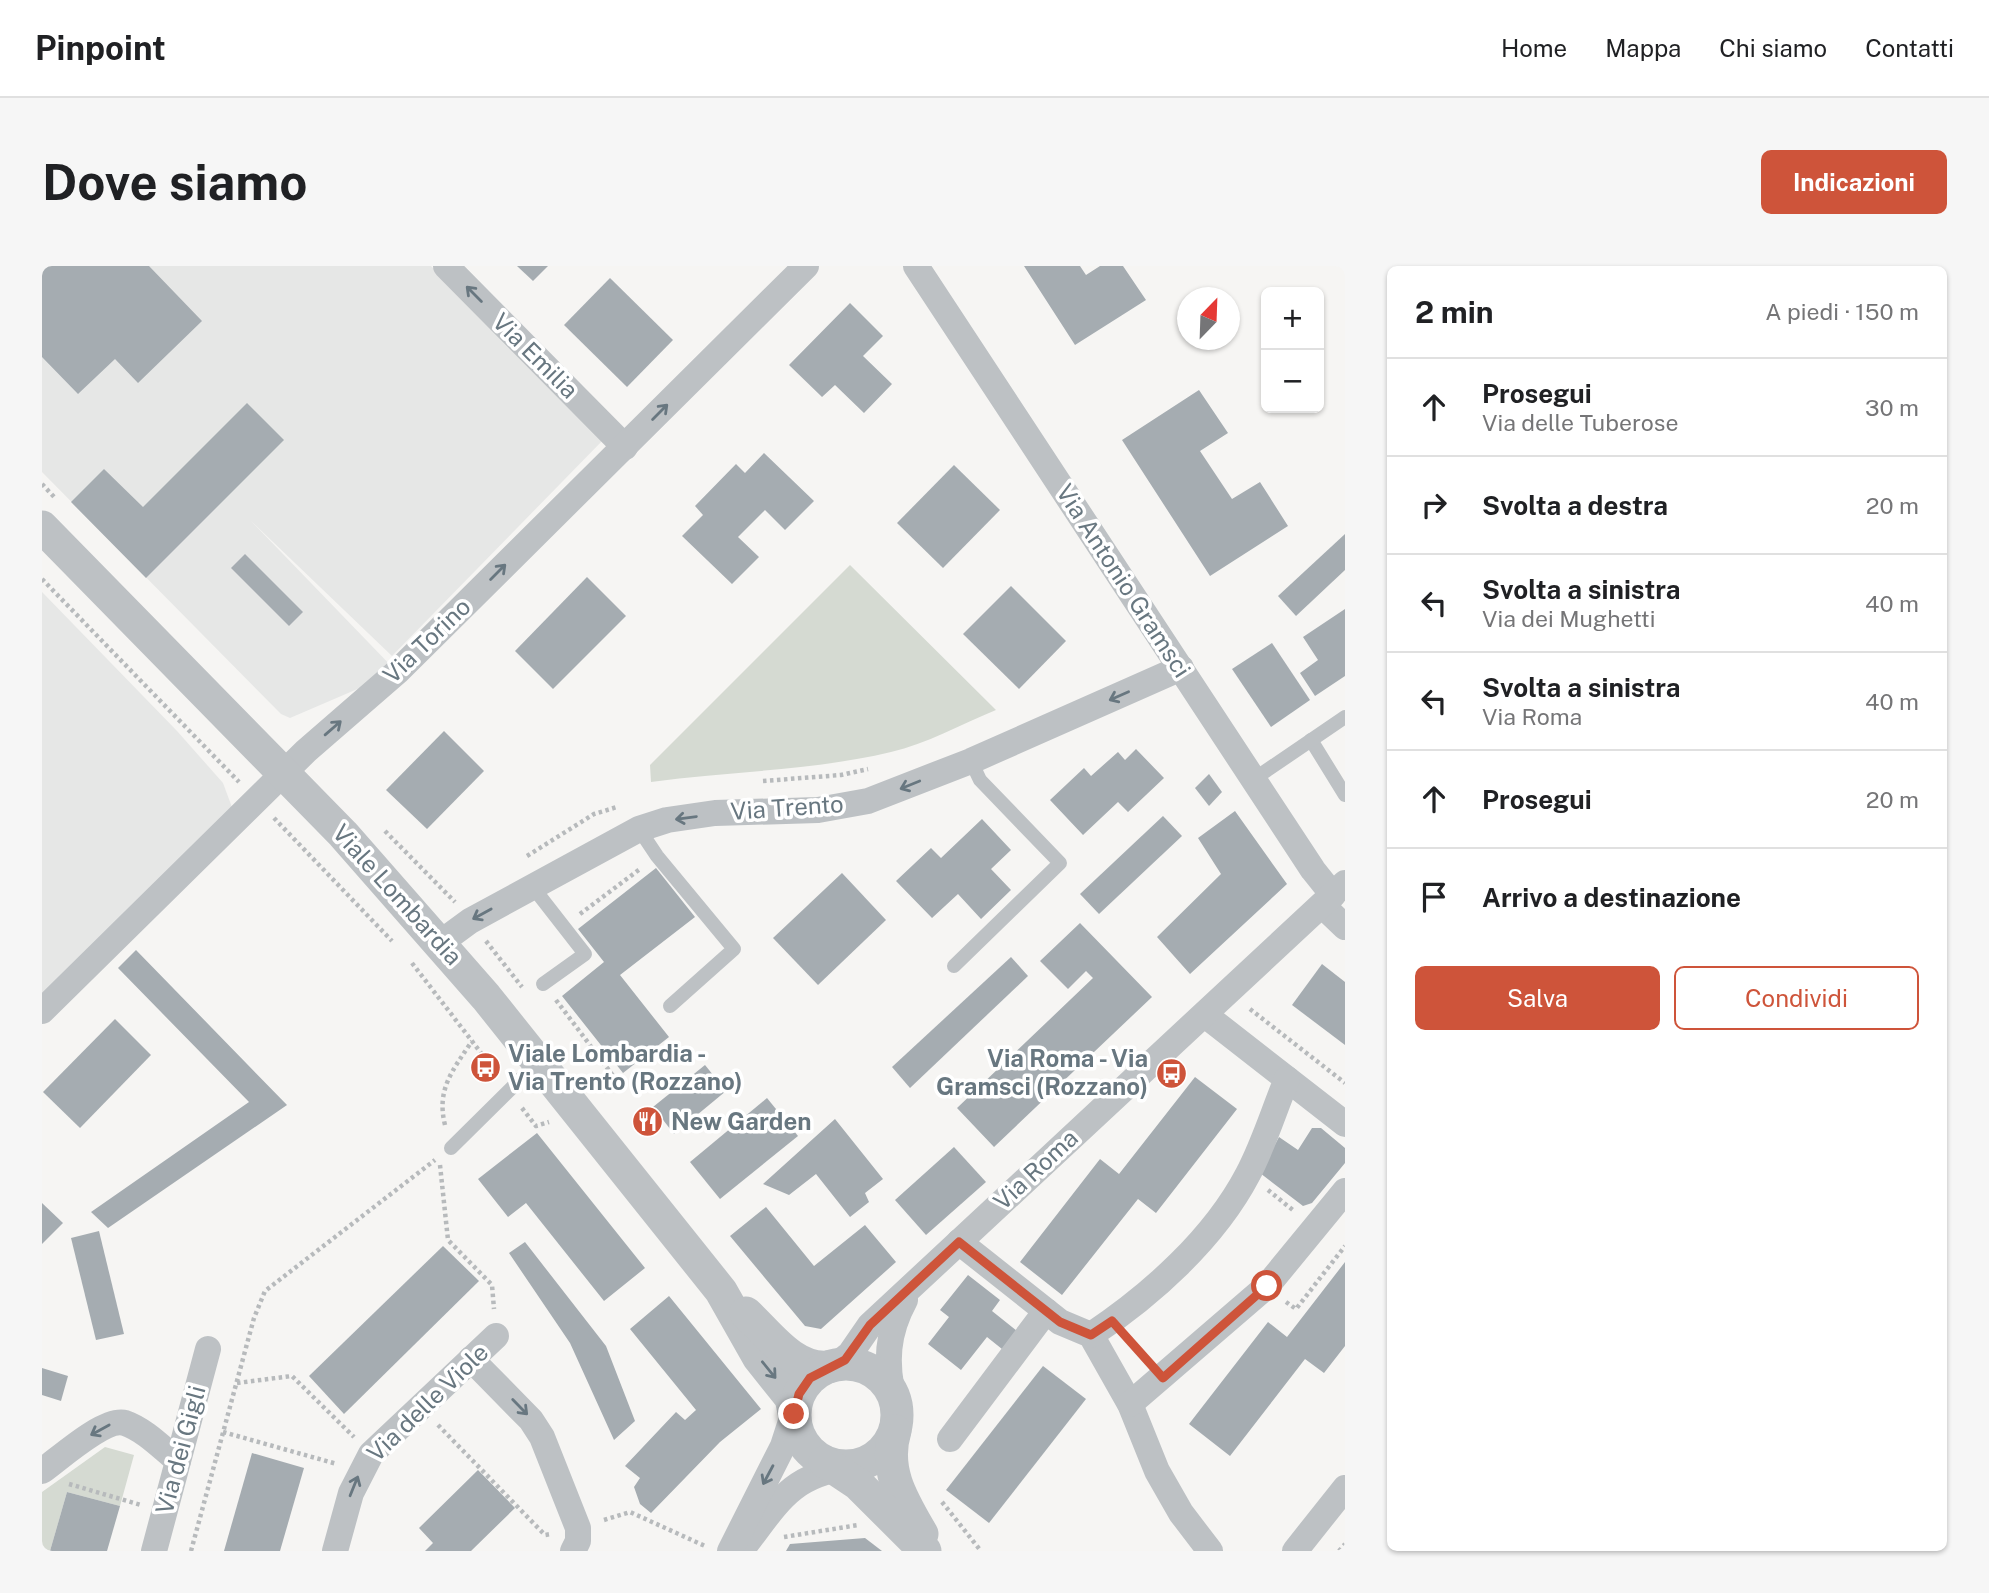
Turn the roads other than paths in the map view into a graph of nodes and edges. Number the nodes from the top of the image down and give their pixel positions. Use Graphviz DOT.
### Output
graph roads {
  1 [pos="446,266"];
  2 [pos="806,266"];
  3 [pos="916,266"];
  4 [pos="625,447"];
  5 [pos="42,527"];
  6 [pos="1181,668"];
  7 [pos="1345,717"];
  8 [pos="1311,740"];
  9 [pos="971,761"];
  10 [pos="283,774"];
  11 [pos="1254,779"];
  12 [pos="1345,795"];
  13 [pos="639,829"];
  14 [pos="532,886"];
  15 [pos="1334,894"];
  16 [pos="1345,927"];
  17 [pos="440,943"];
  18 [pos="954,966"];
  19 [pos="543,984"];
  20 [pos="670,1006"];
  21 [pos="42,1012"];
  22 [pos="1214,1022"];
  23 [pos="539,1061"];
  24 [pos="1287,1079"];
  25 [pos="1345,1124"];
  26 [pos="451,1147"];
  27 [pos="1345,1191"];
  28 [pos="959,1242"];
  29 [pos="912,1286"];
  30 [pos="721,1291"];
  31 [pos="1046,1311"];
  32 [pos="1101,1328"];
  33 [pos="496,1336"];
  34 [pos="208,1349"];
  35 [pos="471,1359"];
  36 [pos="832,1366"];
  37 [pos="894,1399"];
  38 [pos="1130,1404"];
  39 [pos="794,1412"];
  40 [pos="895,1431"];
  41 [pos="950,1439"];
  42 [pos="178,1461"];
  43 [pos="839,1466"];
  44 [pos="44,1470"];
  45 [pos="1345,1488"];
  46 [pos="154,1551"];
  47 [pos="335,1551"];
  48 [pos="573,1551"];
  49 [pos="730,1551"];
  50 [pos="741,1551"];
  51 [pos="925,1551"];
  52 [pos="932,1551"];
  53 [pos="1210,1551"];
  54 [pos="1295,1551"];
  4 -- 1 [label="street, Via Emilia, one-way"];
  4 -- 2 [label="street, Via Torino, one-way"];
  3 -- 6 [label="street, Via Antonio Gramsci"];
  10 -- 4 [label="street, Via Torino, one-way"];
  5 -- 10 [label="street, Viale Lombardia"];
  6 -- 9 [label="street, Via Trento, one-way"];
  6 -- 11 [label="street, Via Antonio Gramsci"];
  7 -- 8 [label="lane"];
  8 -- 11 [label="lane"];
  8 -- 12 [label="lane"];
  9 -- 13 [label="street, Via Trento, one-way"];
  9 -- 18 [label="lane"];
  10 -- 17 [label="street, Viale Lombardia"];
  10 -- 21 [label="street, Via Torino"];
  11 -- 15 [label="street, Via Antonio Gramsci"];
  13 -- 14 [label="street, Via Trento"];
  13 -- 20 [label="lane"];
  14 -- 17 [label="street, Via Trento, one-way"];
  14 -- 19 [label="lane"];
  15 -- 16 [label="street, Via Antonio Gramsci"];
  15 -- 22 [label="street, Via Roma"];
  17 -- 23 [label="street, Viale Lombardia"];
  22 -- 24 [label="street"];
  22 -- 28 [label="street, Via Roma"];
  23 -- 26 [label="lane"];
  23 -- 30 [label="street, Viale Lombardia"];
  24 -- 25 [label="street"];
  24 -- 32 [label="street"];
  27 -- 38 [label="street"];
  28 -- 29 [label="street, Via Roma"];
  28 -- 31 [label="street"];
  29 -- 36 [label="street, Via Roma"];
  29 -- 37 [label="street, Via Roma"];
  30 -- 36 [label="street, Viale Lombardia"];
  30 -- 39 [label="street, Viale Lombardia, one-way"];
  31 -- 32 [label="street"];
  31 -- 41 [label="street"];
  32 -- 38 [label="street"];
  33 -- 35 [label="street, Via delle Viole"];
  34 -- 42 [label="street, Via dei Gigli"];
  47 -- 35 [label="street, Via delle Viole, one-way"];
  35 -- 48 [label="street, one-way"];
  36 -- 37 [label="street"];
  36 -- 39 [label="street"];
  37 -- 40 [label="street"];
  38 -- 53 [label="street"];
  39 -- 43 [label="street"];
  39 -- 49 [label="street, one-way"];
  40 -- 43 [label="street"];
  40 -- 52 [label="street"];
  42 -- 44 [label="street, one-way"];
  42 -- 46 [label="street, Via dei Gigli"];
  43 -- 50 [label="street"];
  43 -- 51 [label="street"];
  45 -- 54 [label="street"];
}
